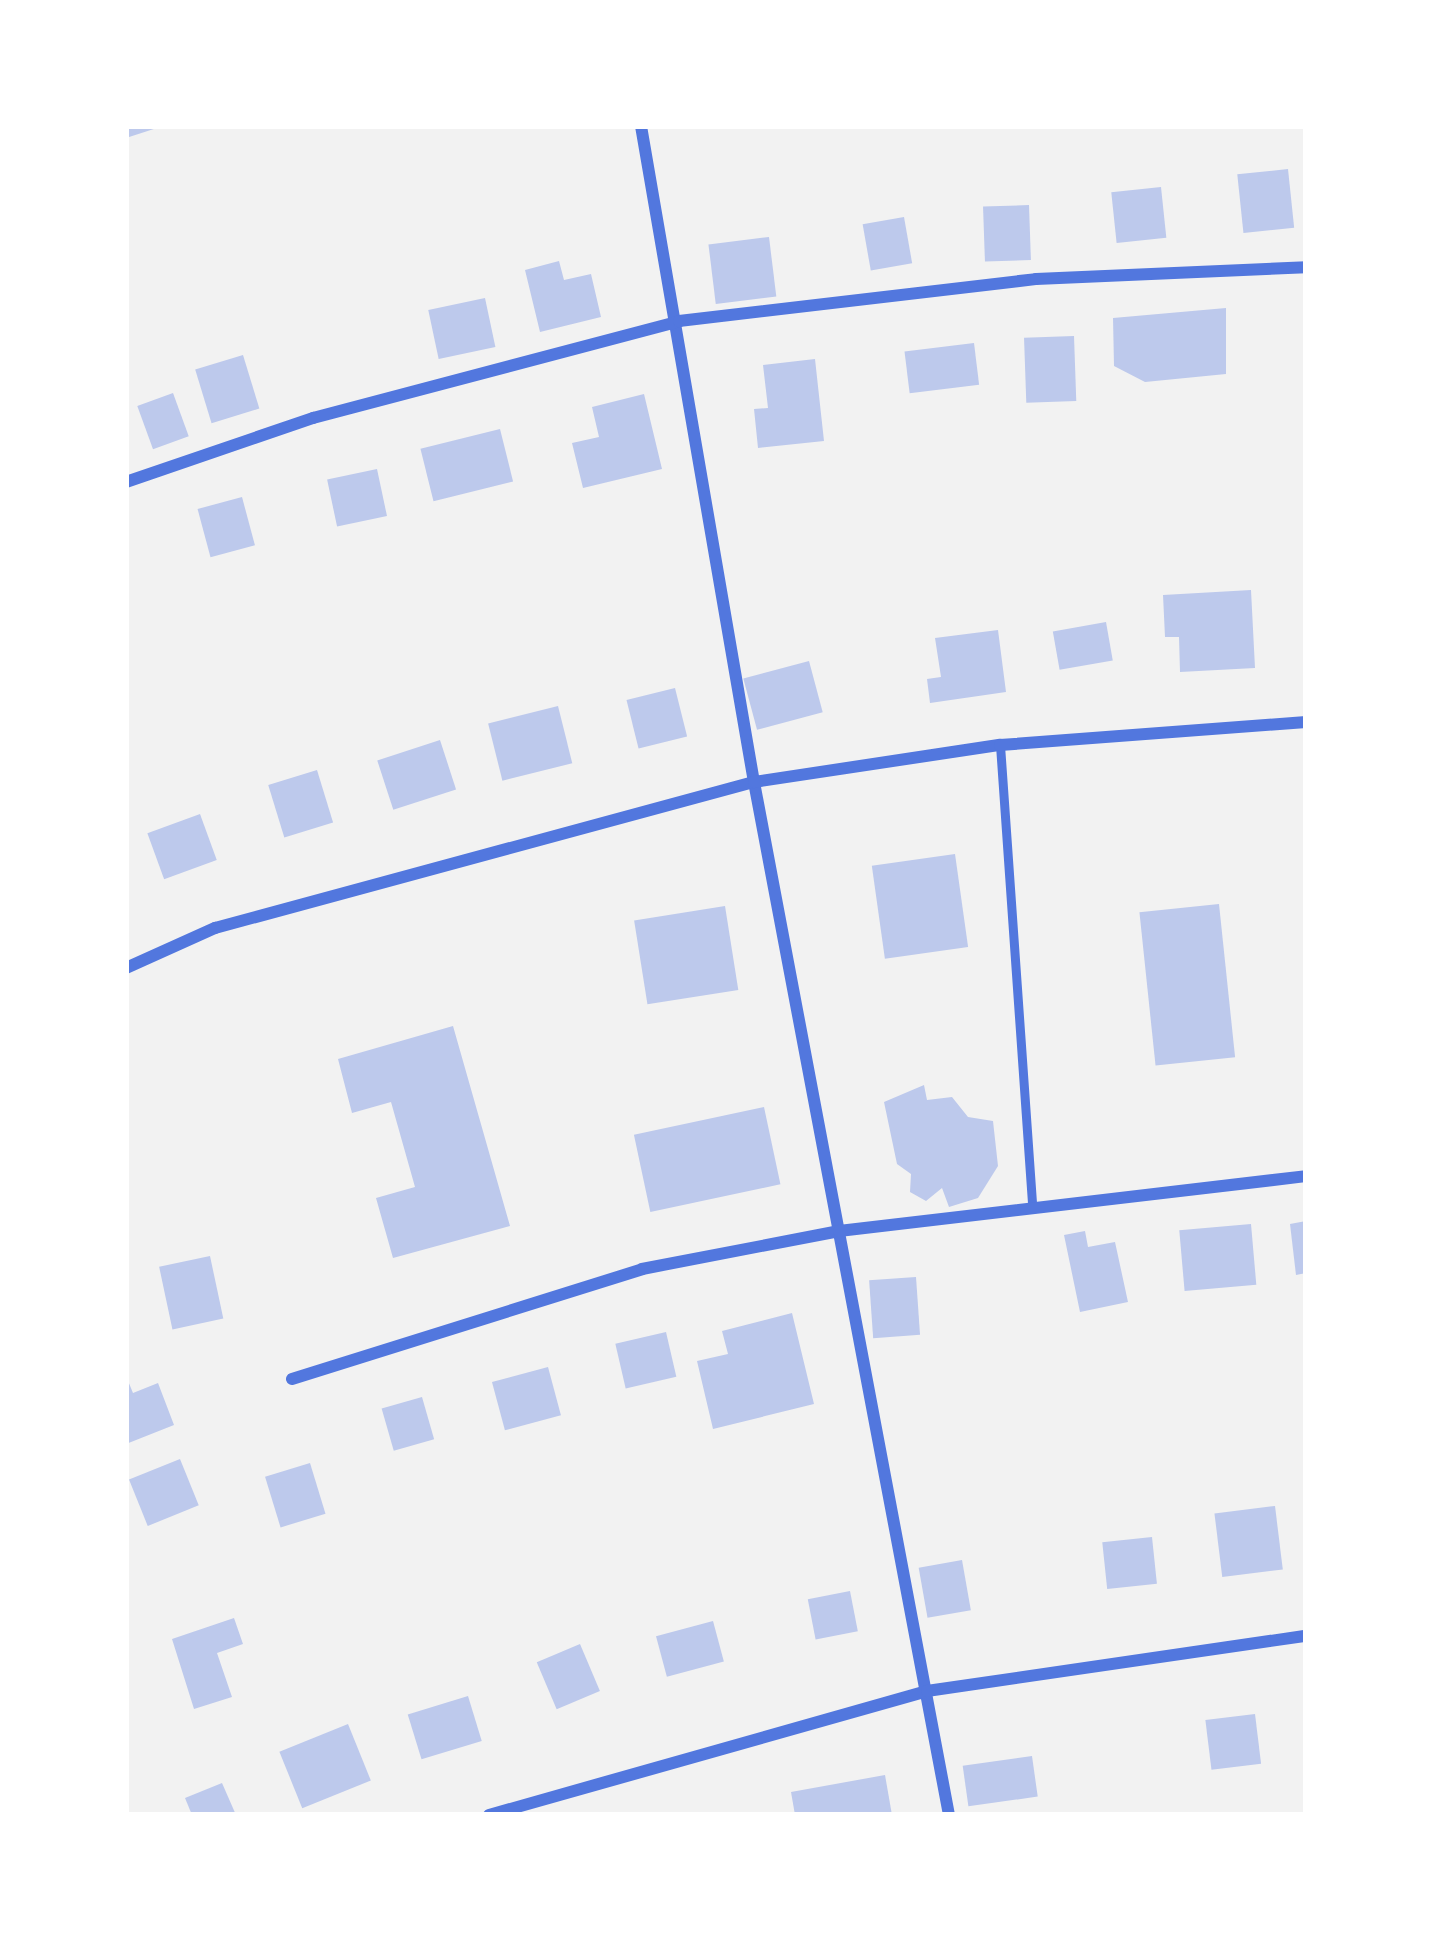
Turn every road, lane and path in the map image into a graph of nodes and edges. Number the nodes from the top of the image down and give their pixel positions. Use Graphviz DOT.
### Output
graph roads {
  1 [pos="641,126"];
  2 [pos="1306,267"];
  3 [pos="679,321"];
  4 [pos="126,482"];
  5 [pos="1306,722"];
  6 [pos="1000,745"];
  7 [pos="754,782"];
  8 [pos="126,968"];
  9 [pos="1306,1176"];
  10 [pos="1032,1206"];
  11 [pos="838,1231"];
  12 [pos="292,1379"];
  13 [pos="1306,1636"];
  14 [pos="927,1691"];
  15 [pos="489,1815"];
  16 [pos="949,1815"];
  1 -- 3 [label="street"];
  2 -- 3 [label="street"];
  3 -- 4 [label="street"];
  3 -- 7 [label="street"];
  5 -- 6 [label="street"];
  6 -- 7 [label="street"];
  6 -- 10 [label="lane"];
  7 -- 8 [label="street"];
  7 -- 11 [label="street"];
  9 -- 10 [label="street"];
  10 -- 11 [label="street"];
  11 -- 12 [label="street"];
  11 -- 14 [label="street"];
  13 -- 14 [label="street"];
  14 -- 15 [label="street"];
  14 -- 16 [label="street"];
}
